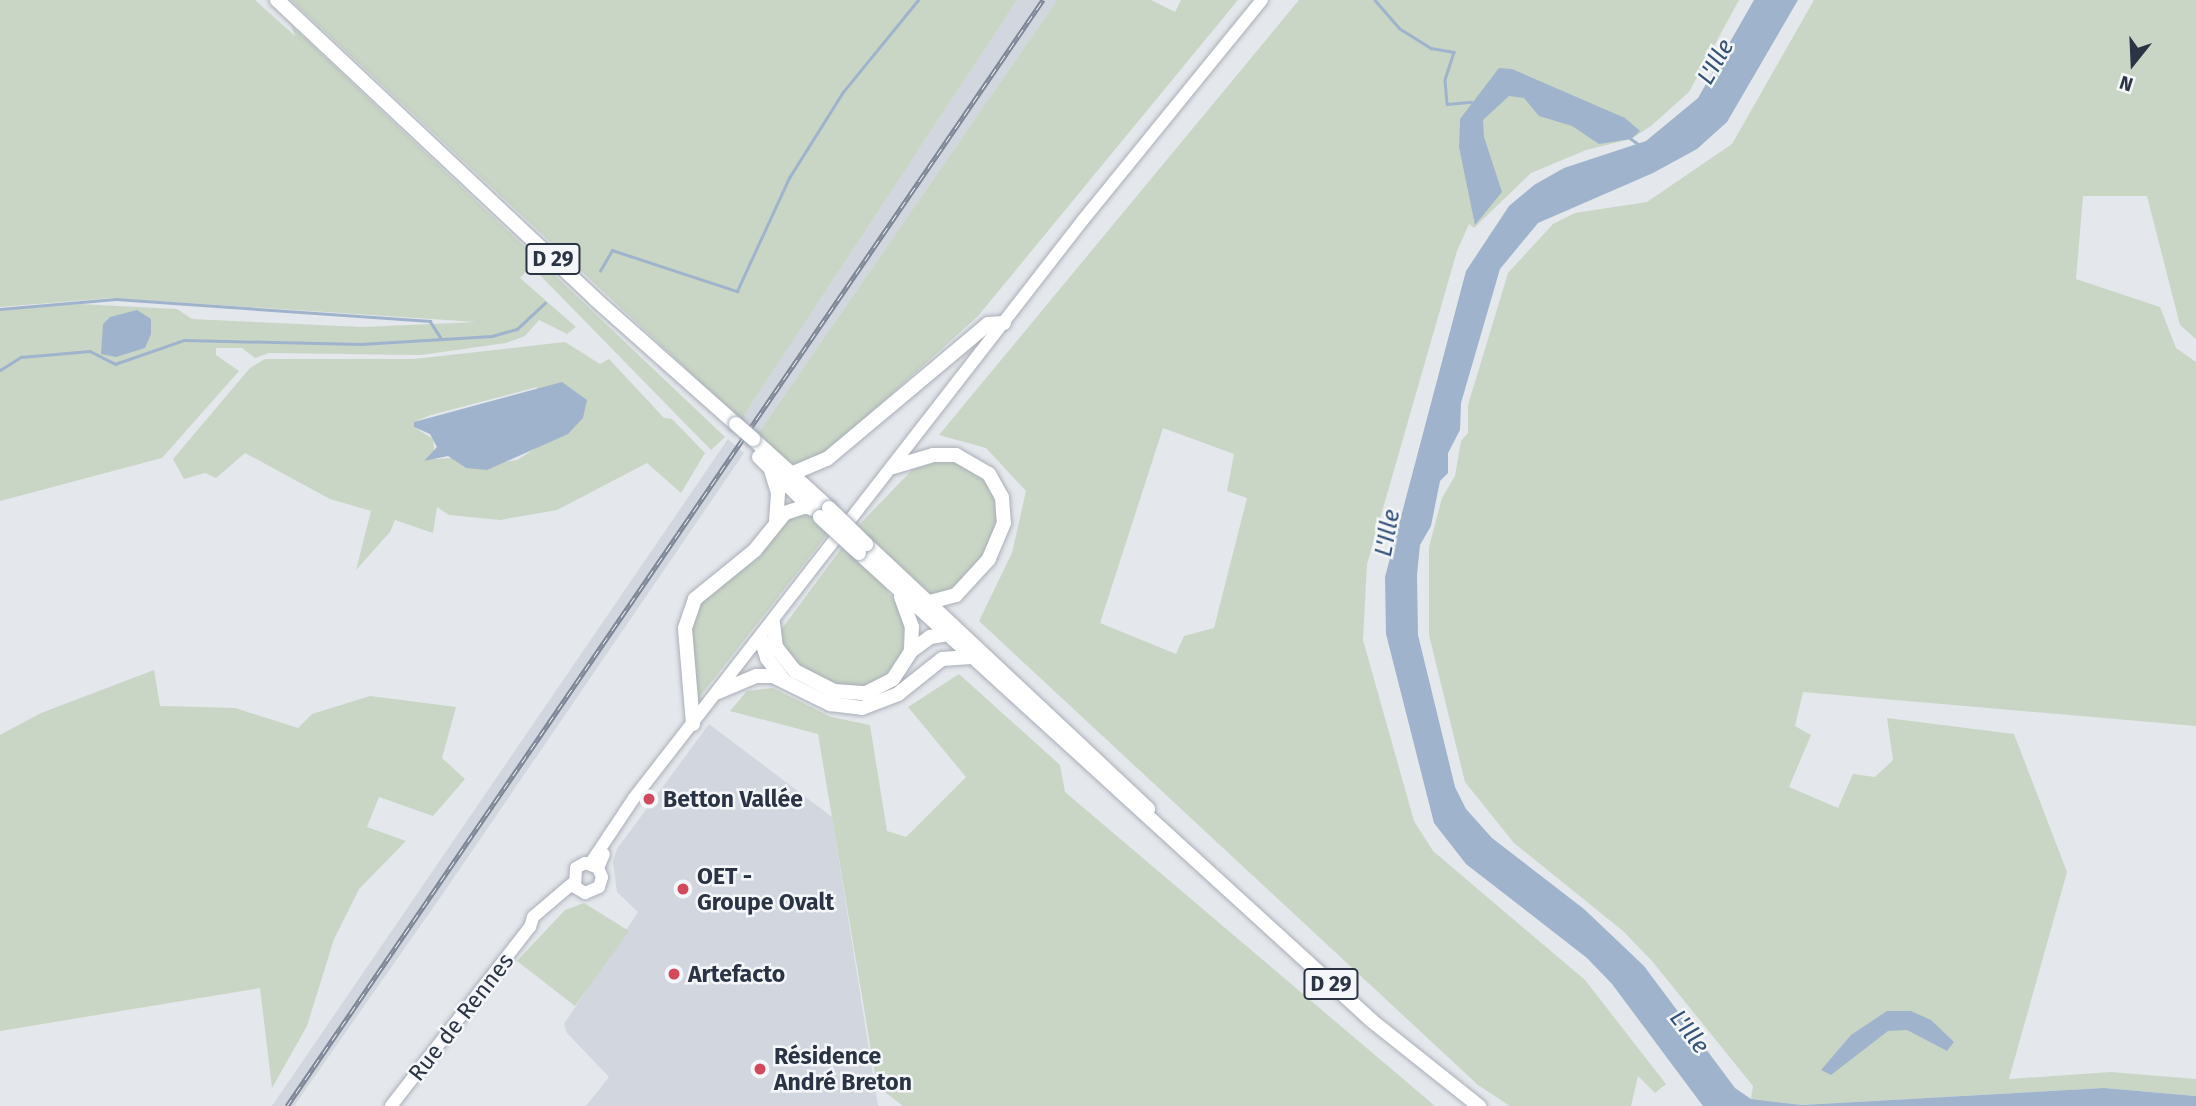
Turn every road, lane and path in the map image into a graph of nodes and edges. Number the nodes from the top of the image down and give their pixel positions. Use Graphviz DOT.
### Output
graph roads {
  1 [pos="277,0"];
  2 [pos="1262,0"];
  3 [pos="1004,323"];
  4 [pos="750,443"];
  5 [pos="893,467"];
  6 [pos="771,469"];
  7 [pos="791,474"];
  8 [pos="809,506"];
  9 [pos="825,513"];
  10 [pos="776,523"];
  11 [pos="863,549"];
  12 [pos="897,589"];
  13 [pos="929,602"];
  14 [pos="773,623"];
  15 [pos="946,634"];
  16 [pos="761,639"];
  17 [pos="911,651"];
  18 [pos="975,653"];
  19 [pos="784,680"];
  20 [pos="718,692"];
  21 [pos="693,724"];
  22 [pos="594,866"];
  23 [pos="575,886"];
  24 [pos="391,1106"];
  25 [pos="1479,1106"];
  1 -- 4 [label="main road, D 29"];
  2 -- 3 [label="main road, Rue de Rennes"];
  3 -- 5 [label="main road, Rue de Rennes"];
  3 -- 7 [label="main road"];
  4 -- 6 [label="main road, D 29"];
  4 -- 7 [label="main road, D 29"];
  5 -- 13 [label="main road"];
  5 -- 14 [label="main road, Rue de Rennes"];
  6 -- 8 [label="main road, D 29"];
  6 -- 10 [label="main road"];
  7 -- 9 [label="main road, D 29"];
  8 -- 9 [label="main road, D 29"];
  8 -- 10 [label="main road"];
  9 -- 11 [label="main road, D 29, bridge"];
  10 -- 21 [label="main road"];
  11 -- 12 [label="main road, D 29"];
  11 -- 13 [label="main road, D 29"];
  12 -- 15 [label="main road, D 29"];
  12 -- 17 [label="main road"];
  13 -- 18 [label="main road, D 29"];
  14 -- 16 [label="main road, Rue de Rennes"];
  14 -- 17 [label="main road"];
  15 -- 17 [label="main road"];
  15 -- 18 [label="main road, D 29"];
  16 -- 19 [label="main road"];
  16 -- 20 [label="main road, Rue de Rennes"];
  18 -- 19 [label="main road"];
  18 -- 25 [label="main road, D 29"];
  19 -- 20 [label="main road"];
  20 -- 21 [label="main road, Rue de Rennes"];
  21 -- 22 [label="main road, Rue de Rennes"];
  22 -- 23 [label="main road, Rue de Rennes"];
  22 -- 23 [label="main road, Rue de Rennes"];
  23 -- 24 [label="main road, Rue de Rennes"];
}
